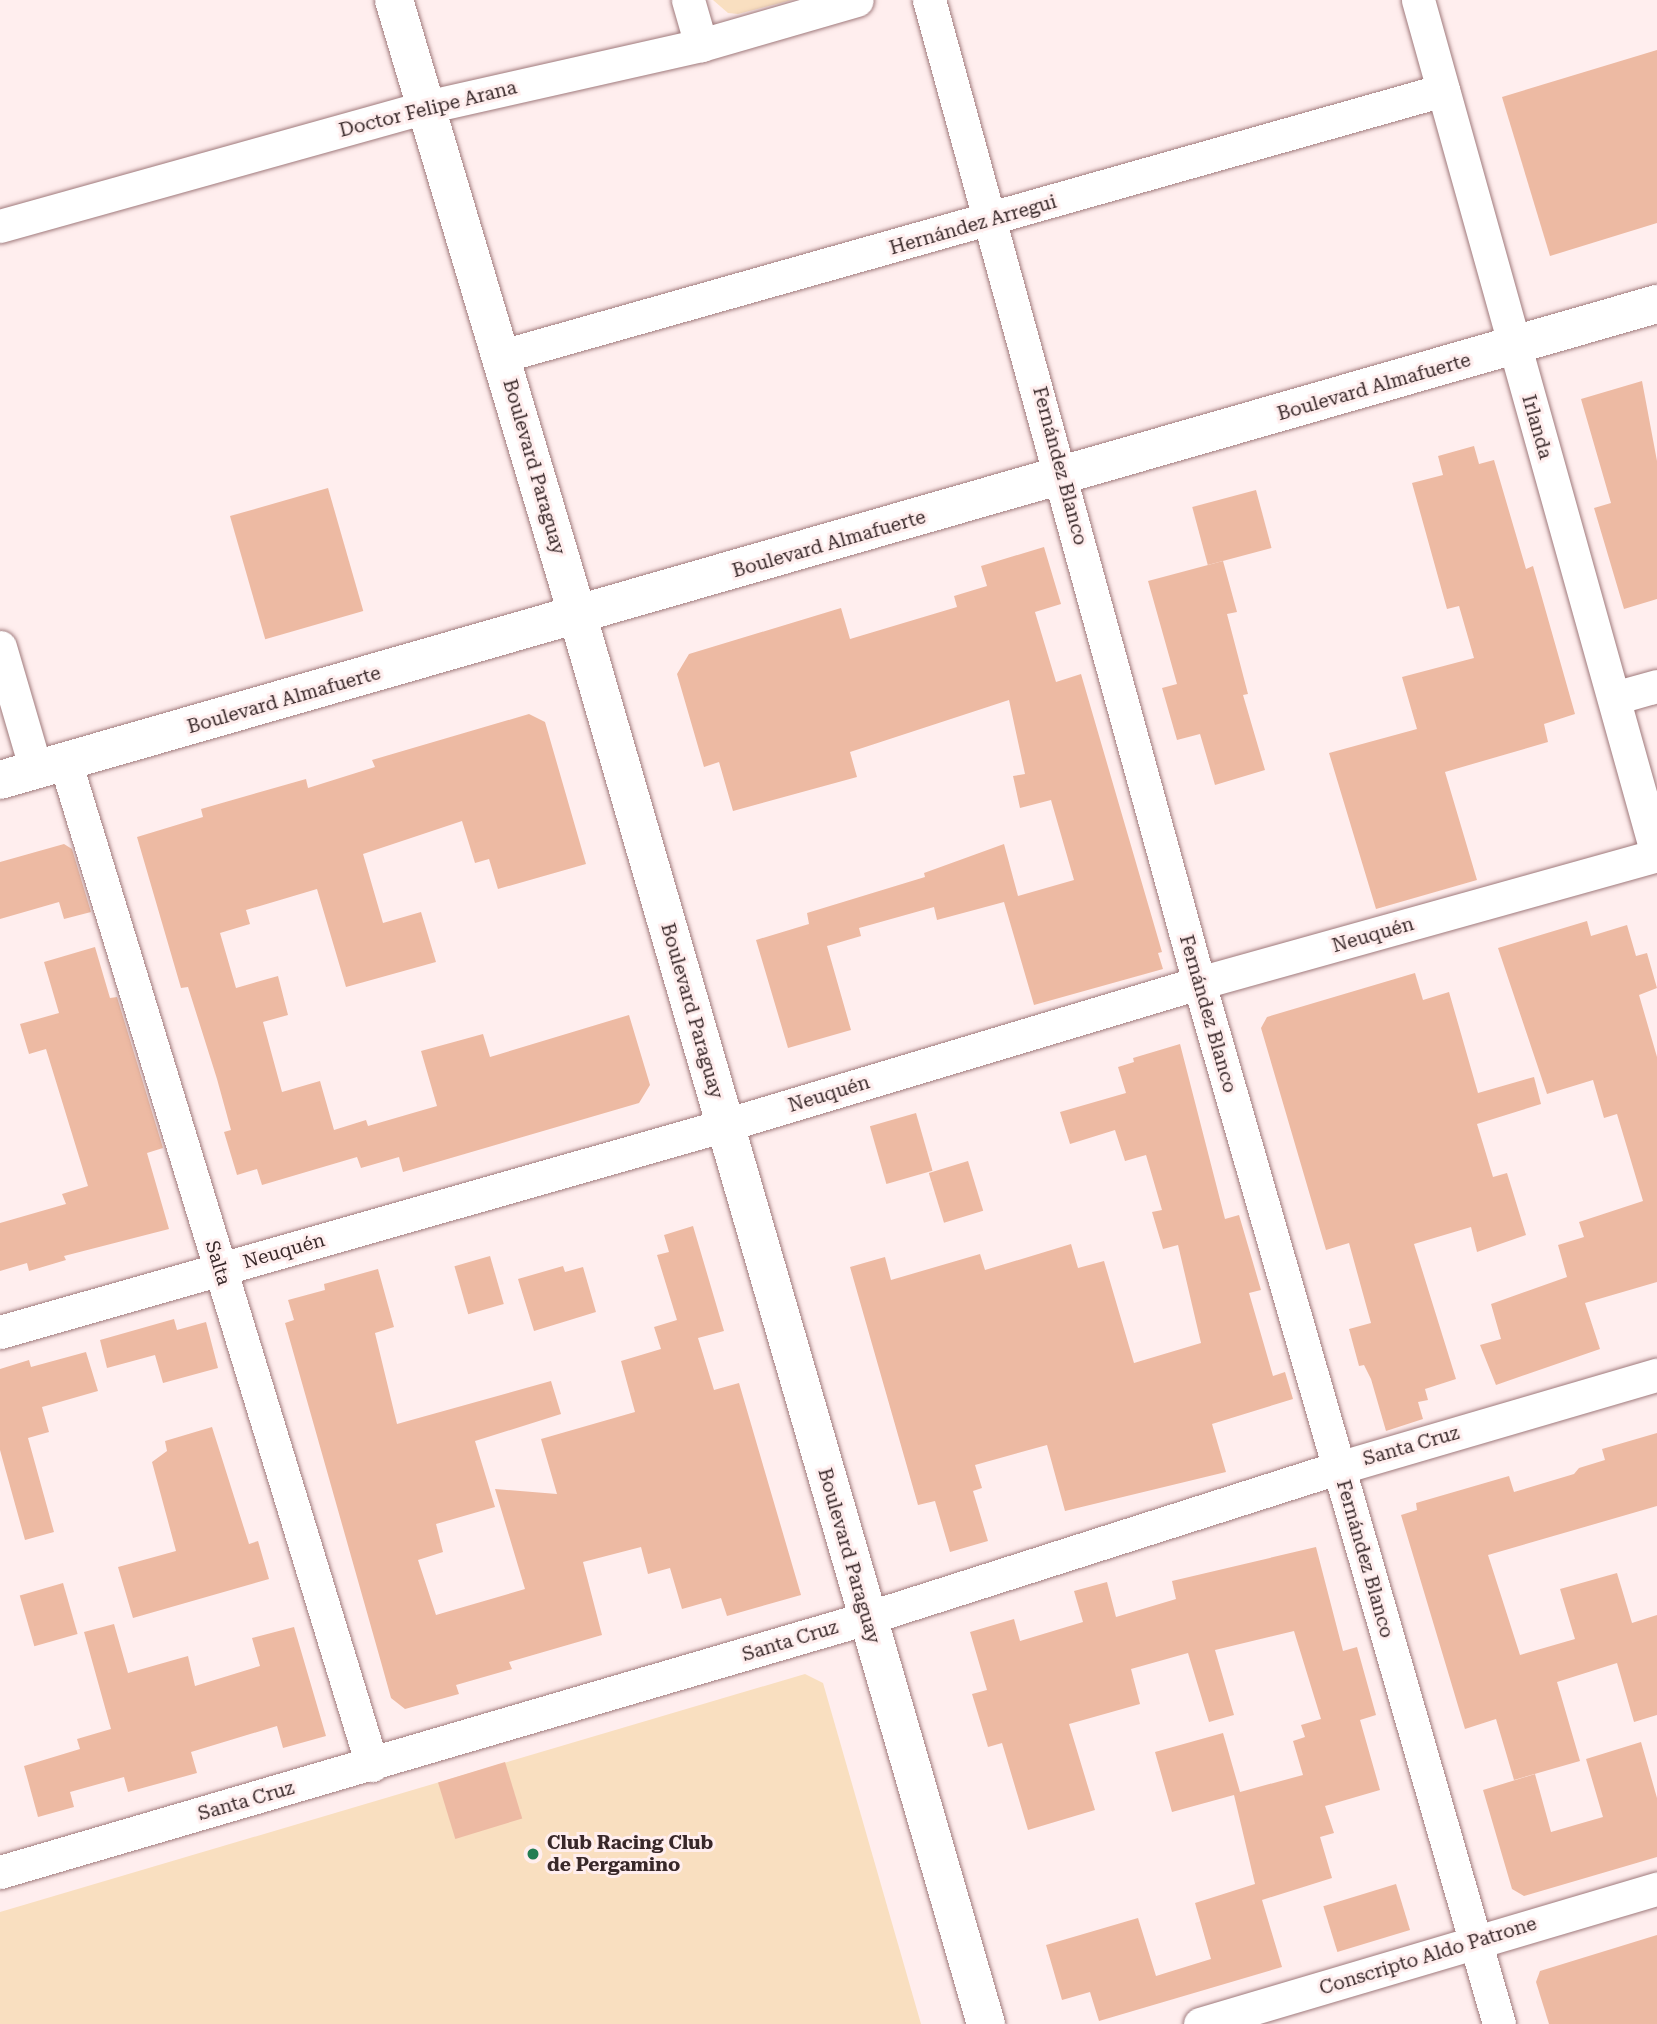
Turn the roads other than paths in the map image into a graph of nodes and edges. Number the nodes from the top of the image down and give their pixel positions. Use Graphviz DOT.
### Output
graph roads {
  1 [pos="394,0"];
  2 [pos="688,0"];
  3 [pos="857,0"];
  4 [pos="929,0"];
  5 [pos="1418,0"];
  6 [pos="701,45"];
  7 [pos="1443,90"];
  8 [pos="426,107"];
  9 [pos="993,220"];
  10 [pos="0,226"];
  11 [pos="1657,304"];
  12 [pos="1514,346"];
  13 [pos="502,356"];
  14 [pos="1062,477"];
  15 [pos="578,617"];
  16 [pos="0,647"];
  17 [pos="1657,686"];
  18 [pos="1614,698"];
  19 [pos="50,766"];
  20 [pos="0,780"];
  21 [pos="1657,855"];
  22 [pos="1199,983"];
  23 [pos="725,1125"];
  24 [pos="219,1269"];
  25 [pos="0,1332"];
  26 [pos="1657,1375"];
  27 [pos="1339,1468"];
  28 [pos="867,1618"];
  29 [pos="373,1765"];
  30 [pos="0,1872"];
  31 [pos="1657,1889"];
  32 [pos="1475,1942"];
  33 [pos="986,2024"];
  34 [pos="1200,2024"];
  35 [pos="1499,2024"];
  1 -- 8 [label="main road, Boulevard Paraguay"];
  2 -- 6 [label="street"];
  3 -- 6 [label="street, Doctor Felipe Arana"];
  4 -- 9 [label="street, Fernández Blanco"];
  5 -- 7 [label="street, Irlanda"];
  6 -- 8 [label="street, Doctor Felipe Arana"];
  7 -- 9 [label="street, Hernández Arregui"];
  7 -- 12 [label="street, Irlanda"];
  8 -- 10 [label="street, Doctor Felipe Arana"];
  8 -- 13 [label="main road, Boulevard Paraguay"];
  9 -- 13 [label="street, Hernández Arregui"];
  9 -- 14 [label="street, Fernández Blanco"];
  11 -- 12 [label="main road, Boulevard Almafuerte"];
  12 -- 14 [label="main road, Boulevard Almafuerte"];
  12 -- 18 [label="street, Irlanda"];
  13 -- 15 [label="main road, Boulevard Paraguay"];
  14 -- 15 [label="main road, Boulevard Almafuerte"];
  14 -- 22 [label="street, Fernández Blanco"];
  15 -- 19 [label="main road, Boulevard Almafuerte"];
  15 -- 23 [label="main road, Boulevard Paraguay"];
  16 -- 19 [label="street, Salta"];
  17 -- 18 [label="street"];
  18 -- 21 [label="street, Irlanda"];
  19 -- 20 [label="main road, Boulevard Almafuerte"];
  19 -- 24 [label="street, Salta"];
  21 -- 22 [label="street, Neuquén"];
  22 -- 23 [label="street, Neuquén"];
  22 -- 27 [label="street, Fernández Blanco"];
  23 -- 24 [label="street, Neuquén"];
  23 -- 28 [label="main road, Boulevard Paraguay"];
  24 -- 25 [label="street, Neuquén"];
  24 -- 29 [label="street, Salta"];
  26 -- 27 [label="street, Santa Cruz"];
  27 -- 28 [label="street, Santa Cruz"];
  27 -- 32 [label="street, Fernández Blanco"];
  28 -- 29 [label="street, Santa Cruz"];
  28 -- 33 [label="main road, Boulevard Paraguay"];
  29 -- 30 [label="street, Santa Cruz"];
  31 -- 32 [label="street, Conscripto Aldo Patrone"];
  32 -- 34 [label="street, Conscripto Aldo Patrone"];
  32 -- 35 [label="street, Fernández Blanco"];
}
